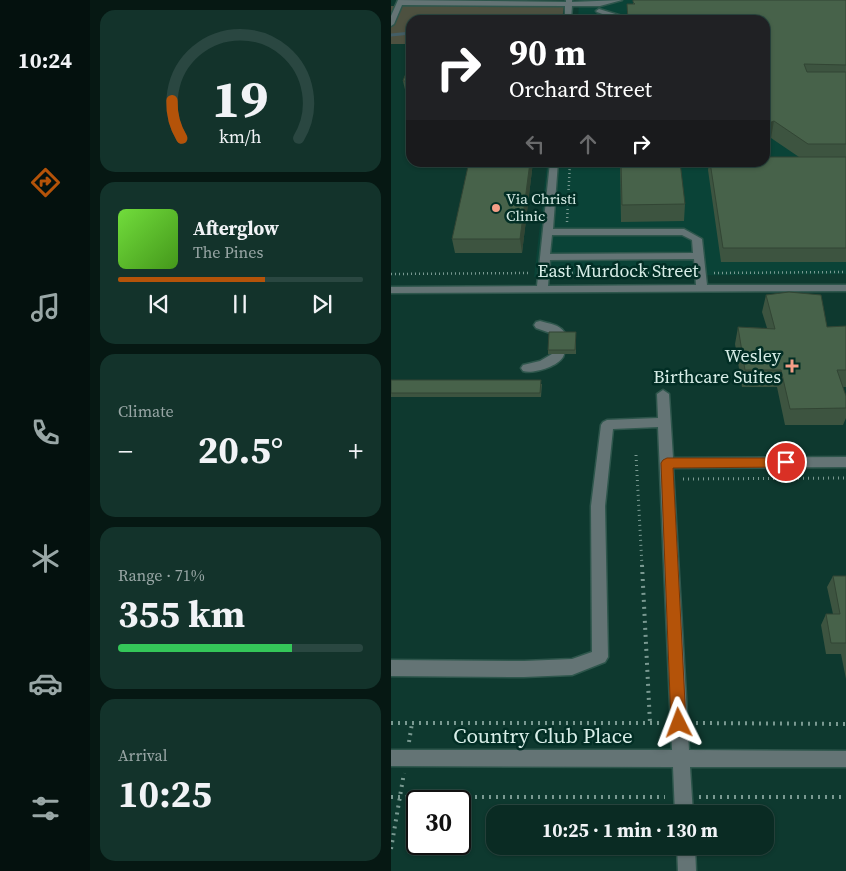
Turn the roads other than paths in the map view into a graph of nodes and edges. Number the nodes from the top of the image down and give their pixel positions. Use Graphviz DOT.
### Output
graph roads {
  1 [pos="619,0"];
  2 [pos="400,2"];
  3 [pos="436,2"];
  4 [pos="549,2"];
  5 [pos="569,2"];
  6 [pos="600,5"];
  7 [pos="568,15"];
  8 [pos="617,15"];
  9 [pos="391,24"];
  10 [pos="554,167"];
  11 [pos="547,232"];
  12 [pos="699,256"];
  13 [pos="545,257"];
  14 [pos="702,288"];
  15 [pos="845,288"];
  16 [pos="542,289"];
  17 [pos="391,290"];
  18 [pos="846,300"];
  19 [pos="540,324"];
  20 [pos="527,368"];
  21 [pos="663,394"];
  22 [pos="664,422"];
  23 [pos="846,462"];
  24 [pos="667,463"];
  25 [pos="391,668"];
  26 [pos="399,758"];
  27 [pos="681,759"];
  28 [pos="846,759"];
  29 [pos="683,805"];
  30 [pos="686,855"];
  31 [pos="687,871"];
  1 -- 6 [label="street"];
  2 -- 3 [label="street"];
  2 -- 9 [label="street"];
  3 -- 4 [label="street"];
  4 -- 5 [label="street"];
  5 -- 6 [label="street"];
  5 -- 7 [label="street"];
  6 -- 8 [label="street"];
  10 -- 11 [label="street"];
  11 -- 12 [label="street"];
  11 -- 13 [label="street"];
  12 -- 13 [label="street"];
  12 -- 14 [label="street"];
  13 -- 16 [label="street"];
  14 -- 15 [label="street, East Murdock Street"];
  14 -- 16 [label="street, East Murdock Street"];
  15 -- 18 [label="street"];
  16 -- 17 [label="street, East Murdock Street"];
  19 -- 20 [label="street"];
  21 -- 22 [label="street"];
  22 -- 24 [label="street"];
  22 -- 25 [label="street"];
  23 -- 24 [label="street"];
  24 -- 27 [label="street"];
  26 -- 27 [label="street, Country Club Place"];
  27 -- 28 [label="street, Country Club Place"];
  27 -- 29 [label="street"];
  30 -- 31 [label="street"];
}
